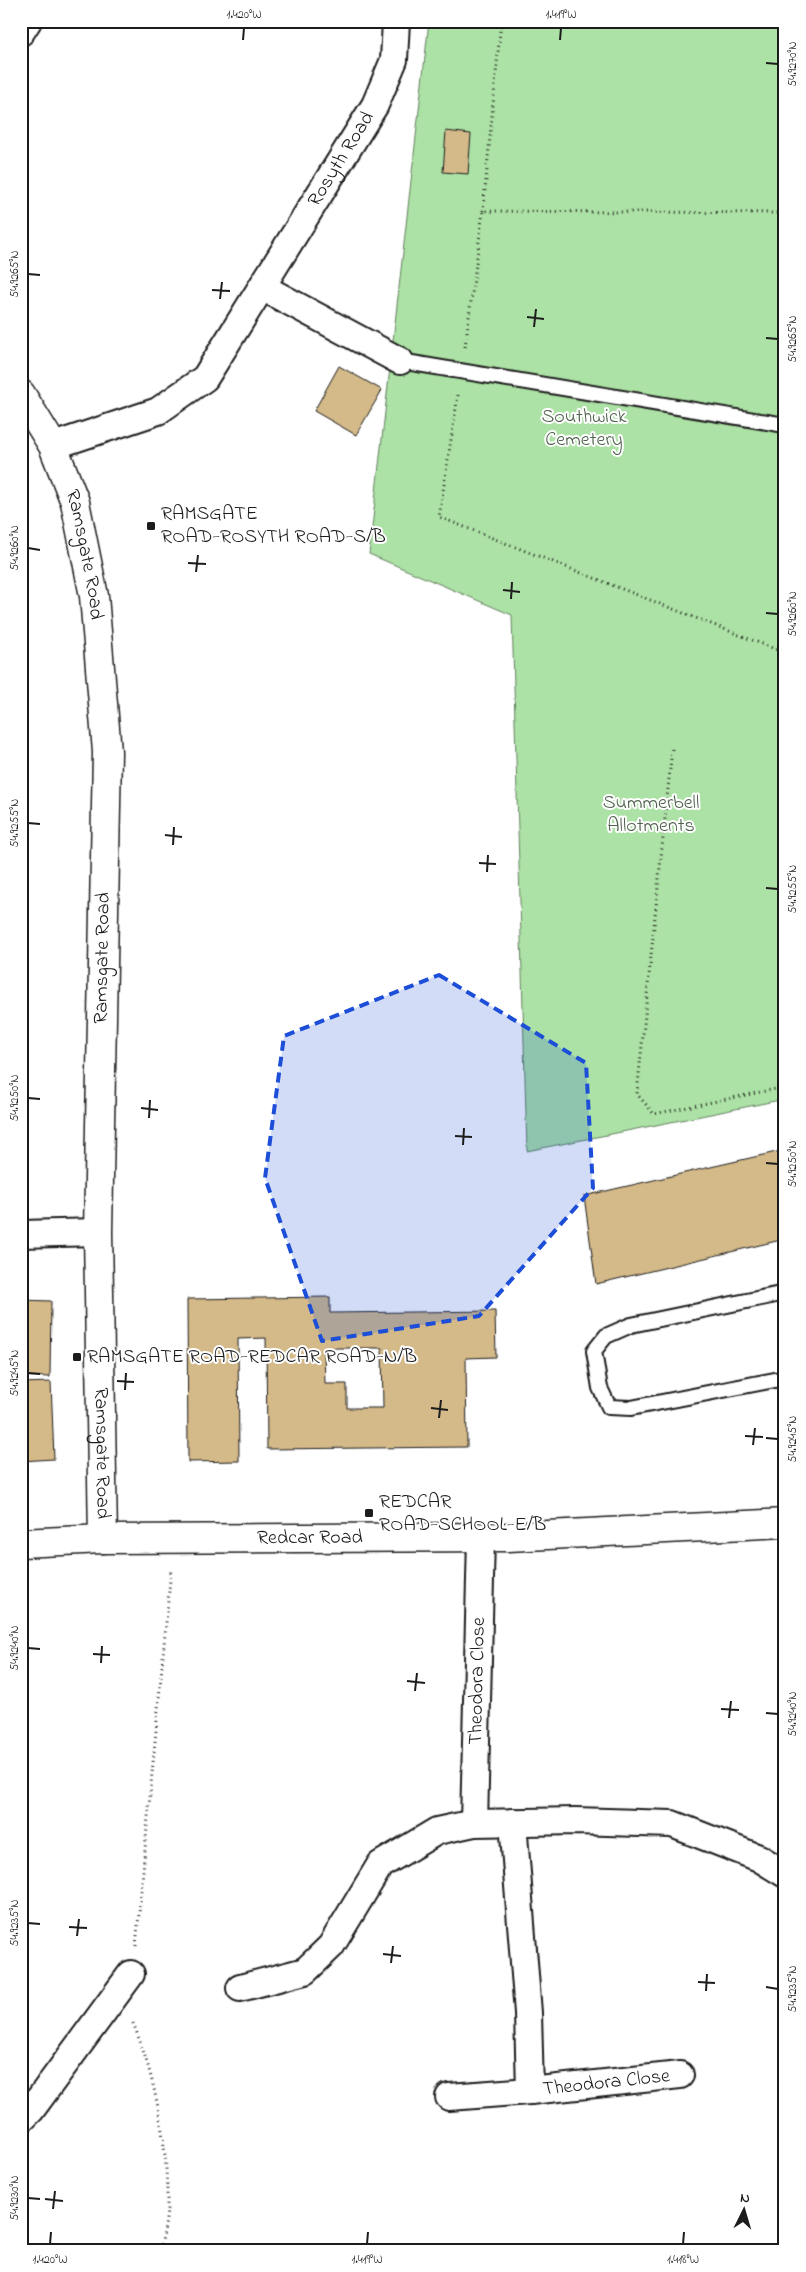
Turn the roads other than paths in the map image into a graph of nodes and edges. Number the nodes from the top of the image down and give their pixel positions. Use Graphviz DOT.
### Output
graph roads {
  1 [pos="28,21"];
  2 [pos="396,21"];
  3 [pos="21,32"];
  4 [pos="262,287"];
  5 [pos="400,361"];
  6 [pos="21,394"];
  7 [pos="785,425"];
  8 [pos="53,446"];
  9 [pos="98,1232"];
  10 [pos="21,1234"];
  11 [pos="785,1293"];
  12 [pos="785,1378"];
  13 [pos="781,1523"];
  14 [pos="103,1538"];
  15 [pos="481,1538"];
  16 [pos="21,1543"];
  17 [pos="513,1822"];
  18 [pos="474,1823"];
  19 [pos="785,1874"];
  20 [pos="125,1982"];
  21 [pos="240,1988"];
  22 [pos="680,2075"];
  23 [pos="530,2091"];
  24 [pos="449,2097"];
  25 [pos="21,2120"];
  1 -- 3 [label="street"];
  2 -- 4 [label="street, Rosyth Road"];
  4 -- 5 [label="street"];
  4 -- 8 [label="street, Rosyth Road"];
  5 -- 7 [label="lane"];
  6 -- 8 [label="street, Ramsgate Road"];
  8 -- 9 [label="street, Ramsgate Road"];
  9 -- 10 [label="street"];
  9 -- 14 [label="street, Ramsgate Road"];
  11 -- 12 [label="lane"];
  13 -- 15 [label="street, Redcar Road"];
  14 -- 15 [label="street, Redcar Road"];
  14 -- 16 [label="street, Redcar Road"];
  15 -- 18 [label="street, Theodora Close"];
  17 -- 18 [label="street"];
  17 -- 19 [label="street"];
  17 -- 23 [label="street, Theodora Close"];
  18 -- 21 [label="street"];
  20 -- 25 [label="street"];
  22 -- 23 [label="street, Theodora Close"];
  23 -- 24 [label="street, Theodora Close"];
}
